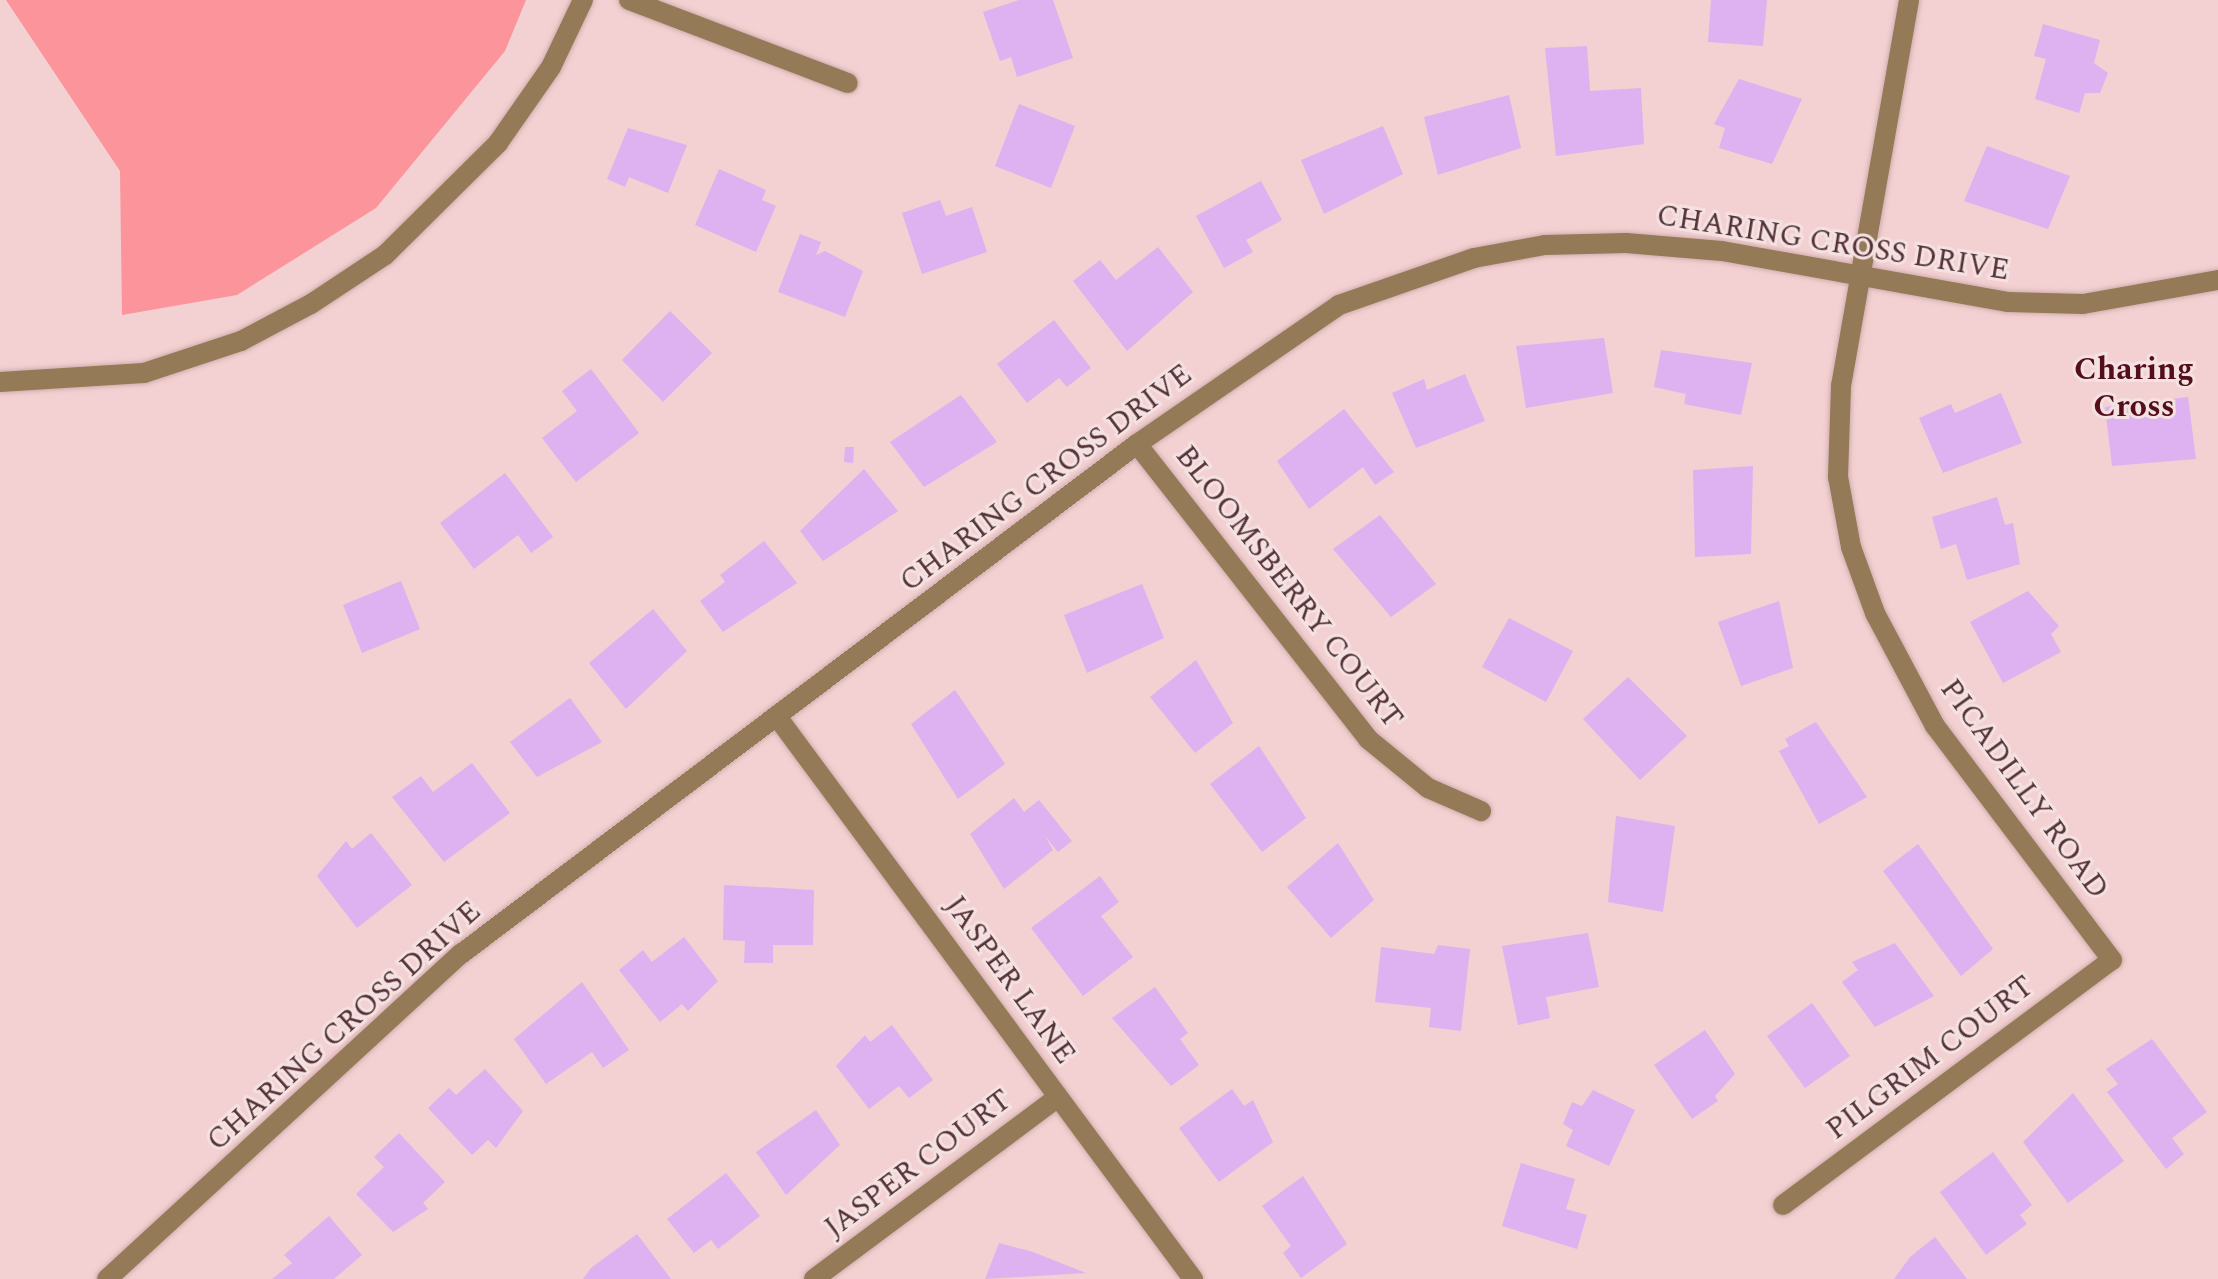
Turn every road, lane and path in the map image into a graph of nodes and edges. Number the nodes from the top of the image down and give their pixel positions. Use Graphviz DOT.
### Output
graph roads {
  1 [pos="583,0"];
  2 [pos="629,0"];
  3 [pos="1909,0"];
  4 [pos="848,83"];
  5 [pos="1859,277"];
  6 [pos="2218,280"];
  7 [pos="0,382"];
  8 [pos="1137,444"];
  9 [pos="778,718"];
  10 [pos="1481,811"];
  11 [pos="2112,960"];
  12 [pos="1058,1097"];
  13 [pos="1783,1205"];
  14 [pos="107,1279"];
  15 [pos="814,1279"];
  16 [pos="1193,1279"];
  1 -- 7 [label="street"];
  2 -- 4 [label="street"];
  3 -- 5 [label="street, PICADILLY ROAD"];
  5 -- 6 [label="street, CHARING CROSS DRIVE"];
  5 -- 8 [label="street, CHARING CROSS DRIVE"];
  5 -- 11 [label="street, PICADILLY ROAD"];
  8 -- 9 [label="street, CHARING CROSS DRIVE"];
  8 -- 10 [label="street, BLOOMSBERRY COURT"];
  9 -- 12 [label="street, JASPER LANE"];
  9 -- 14 [label="street, CHARING CROSS DRIVE"];
  11 -- 13 [label="street, PILGRIM COURT"];
  12 -- 15 [label="street, JASPER COURT"];
  12 -- 16 [label="street, JASPER LANE"];
}
